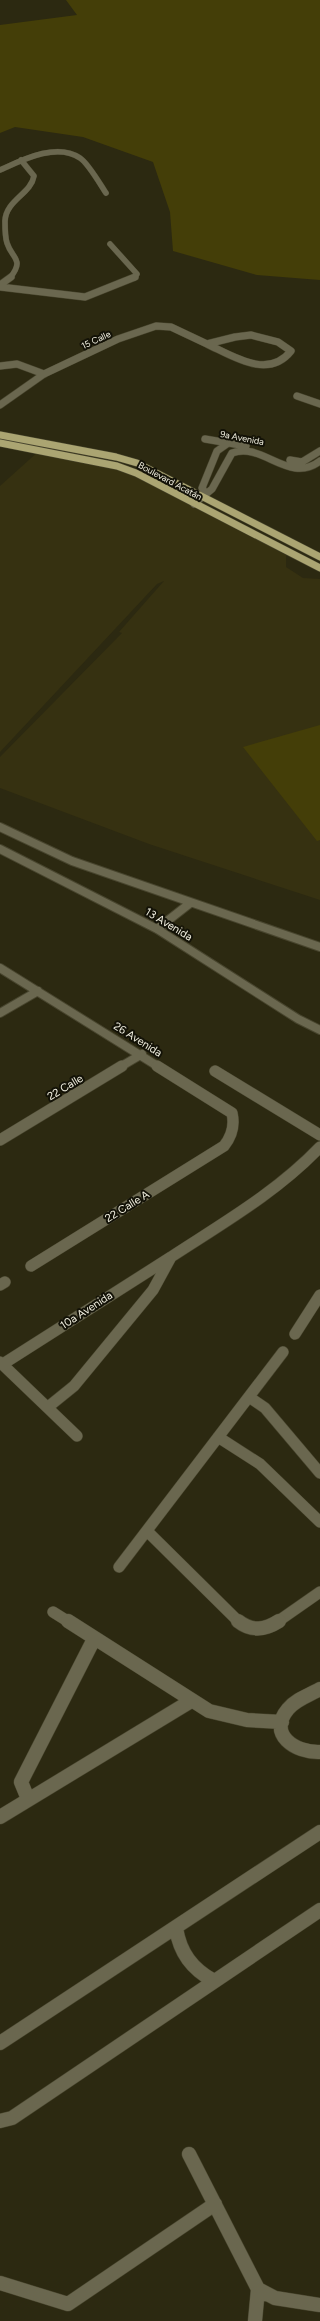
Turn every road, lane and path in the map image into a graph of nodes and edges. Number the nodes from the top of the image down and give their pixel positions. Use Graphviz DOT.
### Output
graph roads {
  1 [pos="22,160"];
  2 [pos="0,170"];
  3 [pos="106,193"];
  4 [pos="110,244"];
  5 [pos="0,286"];
  6 [pos="208,344"];
  7 [pos="0,366"];
  8 [pos="44,374"];
  9 [pos="297,396"];
  10 [pos="320,404"];
  11 [pos="0,405"];
  12 [pos="0,435"];
  13 [pos="205,439"];
  14 [pos="0,443"];
  15 [pos="227,444"];
  16 [pos="250,450"];
  17 [pos="320,451"];
  18 [pos="320,462"];
  19 [pos="204,495"];
  20 [pos="194,504"];
  21 [pos="320,557"];
  22 [pos="320,568"];
  23 [pos="0,827"];
  24 [pos="0,849"];
  25 [pos="189,904"];
  26 [pos="157,929"];
  27 [pos="320,947"];
  28 [pos="0,968"];
  29 [pos="38,991"];
  30 [pos="0,1013"];
  31 [pos="320,1030"];
  32 [pos="142,1054"];
  33 [pos="215,1071"];
  34 [pos="320,1135"];
  35 [pos="0,1140"];
  36 [pos="224,1146"];
  37 [pos="320,1147"];
  38 [pos="171,1257"];
  39 [pos="31,1266"];
  40 [pos="319,1297"];
  41 [pos="295,1334"];
  42 [pos="283,1352"];
  43 [pos="1,1363"];
  44 [pos="249,1397"];
  45 [pos="48,1407"];
  46 [pos="77,1436"];
  47 [pos="218,1437"];
  48 [pos="320,1473"];
  49 [pos="320,1522"];
  50 [pos="147,1531"];
  51 [pos="119,1567"];
  52 [pos="320,1592"];
  53 [pos="53,1612"];
  54 [pos="94,1639"];
  55 [pos="320,1690"];
  56 [pos="191,1700"];
  57 [pos="282,1722"];
  58 [pos="320,1752"];
  59 [pos="28,1799"];
  60 [pos="0,1817"];
  61 [pos="320,1832"];
  62 [pos="320,1910"];
  63 [pos="176,1928"];
  64 [pos="214,1981"];
  65 [pos="0,2043"];
  66 [pos="0,2121"];
  67 [pos="189,2154"];
  68 [pos="215,2204"];
  69 [pos="0,2283"];
  70 [pos="258,2289"];
  71 [pos="320,2305"];
  72 [pos="255,2321"];
  1 -- 2 [label="street"];
  1 -- 3 [label="street"];
  1 -- 5 [label="street"];
  4 -- 5 [label="street"];
  6 -- 6 [label="street, 15 Calle"];
  6 -- 8 [label="street, 15 Calle"];
  7 -- 8 [label="street"];
  8 -- 11 [label="street, 15 Calle"];
  9 -- 10 [label="street"];
  12 -- 19 [label="main road, Boulevard Acatán"];
  13 -- 15 [label="street, 9a Avenida"];
  14 -- 20 [label="main road, Boulevard Acatán"];
  15 -- 16 [label="street, 9a Avenida"];
  15 -- 19 [label="street"];
  16 -- 17 [label="street, 9a Avenida"];
  16 -- 18 [label="street, 9a Avenida"];
  16 -- 19 [label="street, 9a Avenida"];
  19 -- 20 [label="street"];
  19 -- 21 [label="main road, Boulevard Acatán"];
  20 -- 22 [label="main road, Boulevard Acatán"];
  23 -- 25 [label="street, 13 Avenida"];
  24 -- 26 [label="street, 13 Avenida"];
  25 -- 26 [label="street"];
  25 -- 27 [label="street, 13 Avenida"];
  26 -- 31 [label="street, 13 Avenida"];
  28 -- 29 [label="street, 26 Avenida"];
  29 -- 30 [label="street"];
  29 -- 32 [label="street, 26 Avenida"];
  32 -- 35 [label="street, 22 Calle"];
  32 -- 36 [label="street, 26 Avenida"];
  33 -- 34 [label="street"];
  36 -- 39 [label="street, 22 Calle A"];
  37 -- 38 [label="street, 10a Avenida"];
  38 -- 43 [label="street, 10a Avenida"];
  38 -- 45 [label="street, 10a Avenida"];
  40 -- 41 [label="street"];
  42 -- 44 [label="street"];
  43 -- 45 [label="street"];
  44 -- 47 [label="street"];
  44 -- 48 [label="street"];
  45 -- 46 [label="street"];
  47 -- 49 [label="street"];
  47 -- 50 [label="street"];
  50 -- 51 [label="street"];
  50 -- 52 [label="street"];
  53 -- 54 [label="street"];
  54 -- 56 [label="street"];
  54 -- 59 [label="street"];
  55 -- 57 [label="street"];
  56 -- 57 [label="street"];
  56 -- 59 [label="street"];
  57 -- 58 [label="street"];
  59 -- 60 [label="street"];
  61 -- 63 [label="street"];
  62 -- 64 [label="street"];
  63 -- 64 [label="street"];
  63 -- 65 [label="street"];
  64 -- 66 [label="street"];
  67 -- 68 [label="street"];
  68 -- 69 [label="street"];
  68 -- 70 [label="street"];
  70 -- 71 [label="street"];
  70 -- 72 [label="street"];
}
